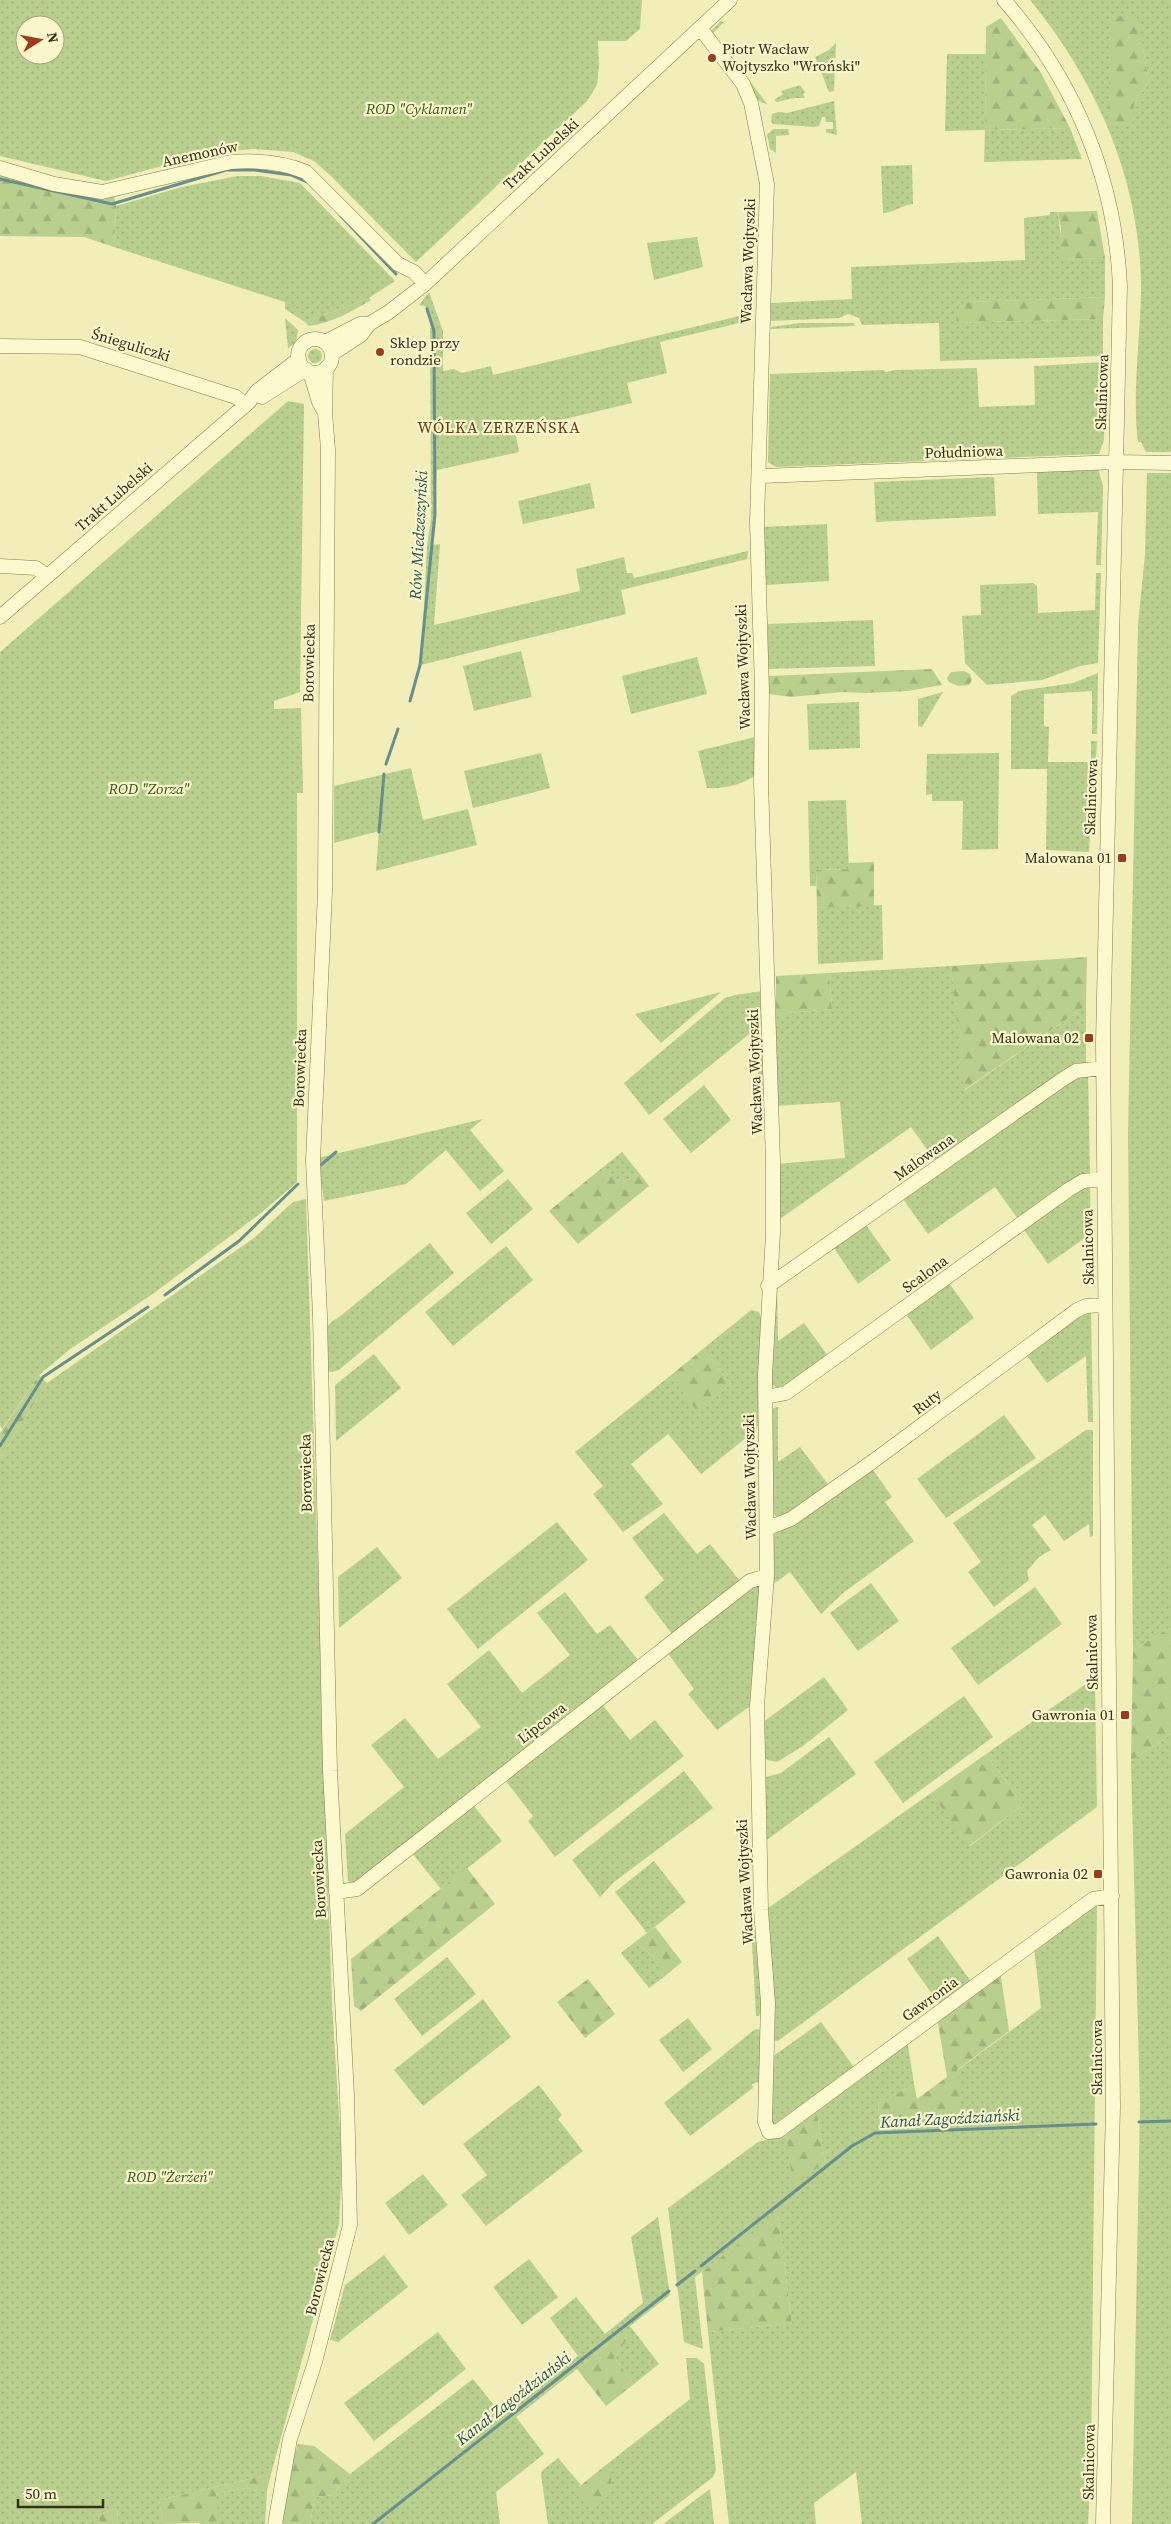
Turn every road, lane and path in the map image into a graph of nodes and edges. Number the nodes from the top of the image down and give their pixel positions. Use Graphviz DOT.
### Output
graph roads {
  1 [pos="730,0"];
  2 [pos="1004,0"];
  3 [pos="700,28"];
  4 [pos="0,168"];
  5 [pos="425,284"];
  6 [pos="0,346"];
  7 [pos="328,348"];
  8 [pos="305,367"];
  9 [pos="326,368"];
  10 [pos="247,403"];
  11 [pos="325,412"];
  12 [pos="1117,462"];
  13 [pos="1171,463"];
  14 [pos="759,476"];
  15 [pos="0,566"];
  16 [pos="48,576"];
  17 [pos="0,617"];
  18 [pos="1103,1068"];
  19 [pos="1103,1179"];
  20 [pos="768,1286"];
  21 [pos="1105,1305"];
  22 [pos="766,1397"];
  23 [pos="768,1528"];
  24 [pos="767,1576"];
  25 [pos="336,1892"];
  26 [pos="1112,1896"];
  27 [pos="769,2132"];
  28 [pos="275,2524"];
  29 [pos="1104,2524"];
  1 -- 3 [label="street, Trakt Lubelski"];
  2 -- 12 [label="street, Skalnicowa"];
  3 -- 5 [label="street, Trakt Lubelski"];
  3 -- 14 [label="street, Wacława Wojtyszki"];
  4 -- 5 [label="street, Anemonów"];
  5 -- 7 [label="street, Trakt Lubelski"];
  6 -- 10 [label="street, Śnieguliczki"];
  7 -- 8 [label="street"];
  7 -- 9 [label="street"];
  8 -- 9 [label="street"];
  8 -- 10 [label="street, Trakt Lubelski"];
  8 -- 11 [label="street, Borowiecka"];
  9 -- 11 [label="street, Borowiecka"];
  10 -- 16 [label="street, Trakt Lubelski"];
  11 -- 25 [label="street, Borowiecka"];
  12 -- 13 [label="street, Południowa"];
  12 -- 14 [label="street, Południowa"];
  12 -- 18 [label="street, Skalnicowa"];
  14 -- 20 [label="street, Wacława Wojtyszki"];
  15 -- 16 [label="street"];
  16 -- 17 [label="street, Trakt Lubelski"];
  18 -- 19 [label="street, Skalnicowa"];
  18 -- 20 [label="street, Malowana"];
  19 -- 21 [label="street, Skalnicowa"];
  19 -- 22 [label="street, Scalona"];
  20 -- 22 [label="street, Wacława Wojtyszki"];
  21 -- 23 [label="street, Ruty"];
  21 -- 26 [label="street, Skalnicowa"];
  22 -- 23 [label="street, Wacława Wojtyszki"];
  23 -- 24 [label="street, Wacława Wojtyszki"];
  24 -- 25 [label="street, Lipcowa"];
  24 -- 27 [label="street, Wacława Wojtyszki"];
  25 -- 28 [label="street, Borowiecka"];
  26 -- 27 [label="street, Gawronia"];
  26 -- 29 [label="street, Skalnicowa"];
}
